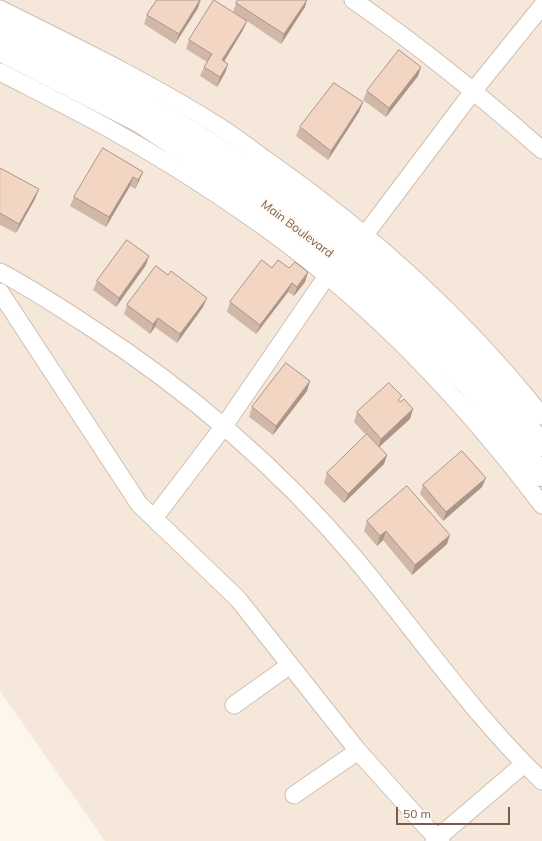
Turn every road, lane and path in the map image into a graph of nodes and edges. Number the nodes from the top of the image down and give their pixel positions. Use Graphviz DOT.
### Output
graph roads {
  1 [pos="4,0"];
  2 [pos="353,0"];
  3 [pos="542,6"];
  4 [pos="0,8"];
  5 [pos="0,28"];
  6 [pos="0,50"];
  7 [pos="0,72"];
  8 [pos="474,90"];
  9 [pos="542,150"];
  10 [pos="346,255"];
  11 [pos="0,272"];
  12 [pos="0,292"];
  13 [pos="542,416"];
  14 [pos="224,426"];
  15 [pos="542,445"];
  16 [pos="542,475"];
  17 [pos="542,505"];
  18 [pos="154,518"];
  19 [pos="290,665"];
  20 [pos="234,705"];
  21 [pos="358,751"];
  22 [pos="524,764"];
  23 [pos="542,781"];
  24 [pos="294,795"];
  25 [pos="438,840"];
  1 -- 4 [label="street"];
  2 -- 8 [label="street"];
  3 -- 8 [label="street"];
  4 -- 10 [label="street"];
  5 -- 10 [label="main road, Main Boulevard"];
  6 -- 10 [label="main road, Main Boulevard"];
  7 -- 10 [label="street"];
  8 -- 9 [label="street"];
  8 -- 10 [label="street"];
  10 -- 13 [label="street"];
  10 -- 14 [label="street"];
  10 -- 15 [label="main road, Main Boulevard"];
  10 -- 16 [label="main road, Main Boulevard"];
  10 -- 17 [label="street"];
  11 -- 14 [label="street"];
  12 -- 18 [label="street"];
  14 -- 18 [label="street"];
  14 -- 22 [label="street"];
  18 -- 19 [label="street"];
  19 -- 20 [label="street"];
  19 -- 21 [label="street"];
  21 -- 24 [label="street"];
  21 -- 25 [label="street"];
  22 -- 23 [label="street"];
  22 -- 25 [label="street"];
}
